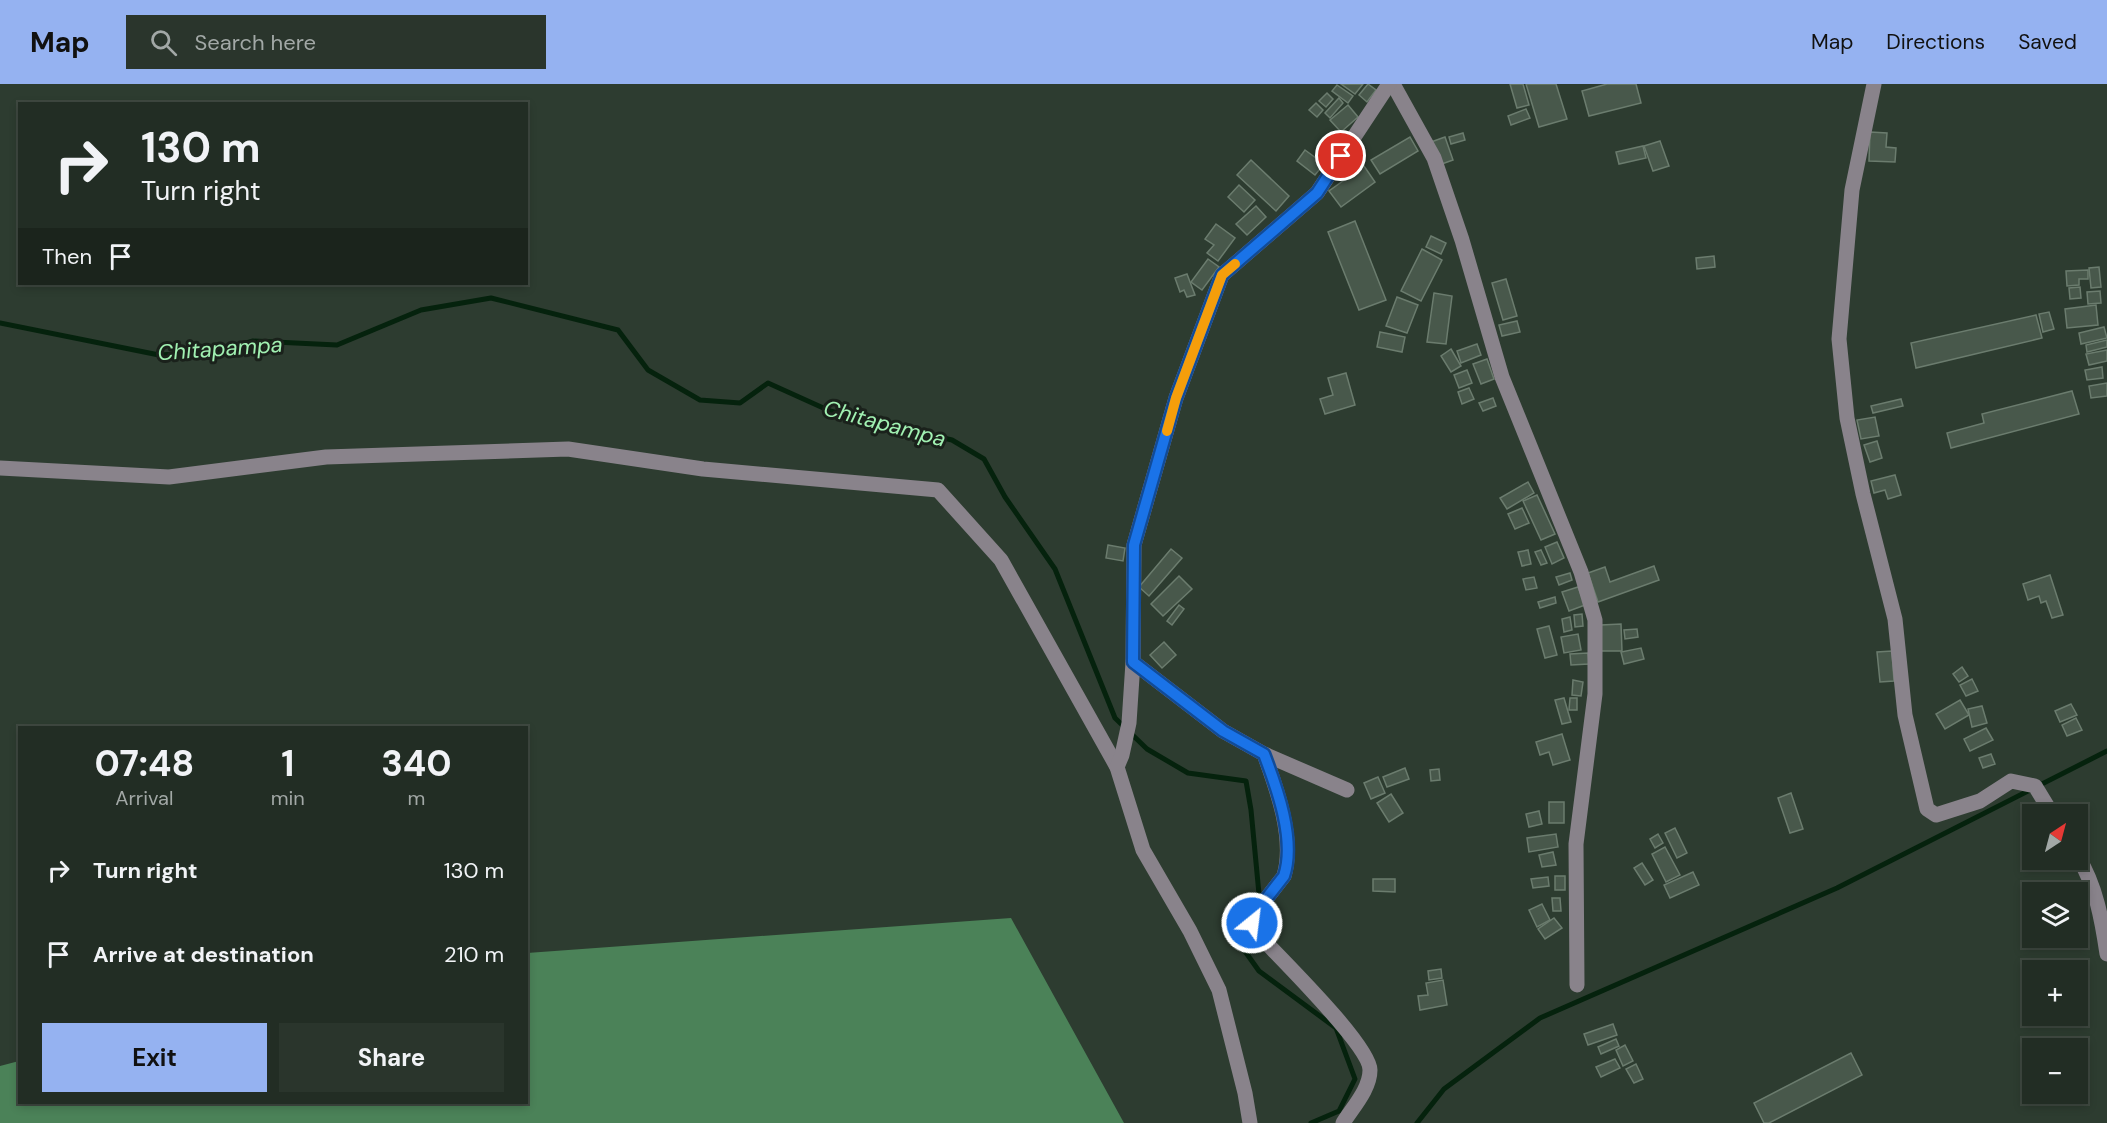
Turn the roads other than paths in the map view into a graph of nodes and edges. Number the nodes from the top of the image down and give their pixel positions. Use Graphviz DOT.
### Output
graph roads {
  1 [pos="1391,84"];
  2 [pos="1874,84"];
  3 [pos="0,468"];
  4 [pos="1133,662"];
  5 [pos="1264,754"];
  6 [pos="1120,761"];
  7 [pos="1347,790"];
  8 [pos="2046,804"];
  9 [pos="2086,870"];
  10 [pos="2107,954"];
  11 [pos="1577,985"];
  12 [pos="1250,1123"];
  13 [pos="1343,1123"];
  1 -- 4 [label="street"];
  1 -- 11 [label="street"];
  2 -- 8 [label="street"];
  3 -- 6 [label="street"];
  4 -- 5 [label="street"];
  4 -- 6 [label="street"];
  5 -- 7 [label="street"];
  5 -- 13 [label="street"];
  6 -- 12 [label="street"];
  9 -- 10 [label="street"];
}
